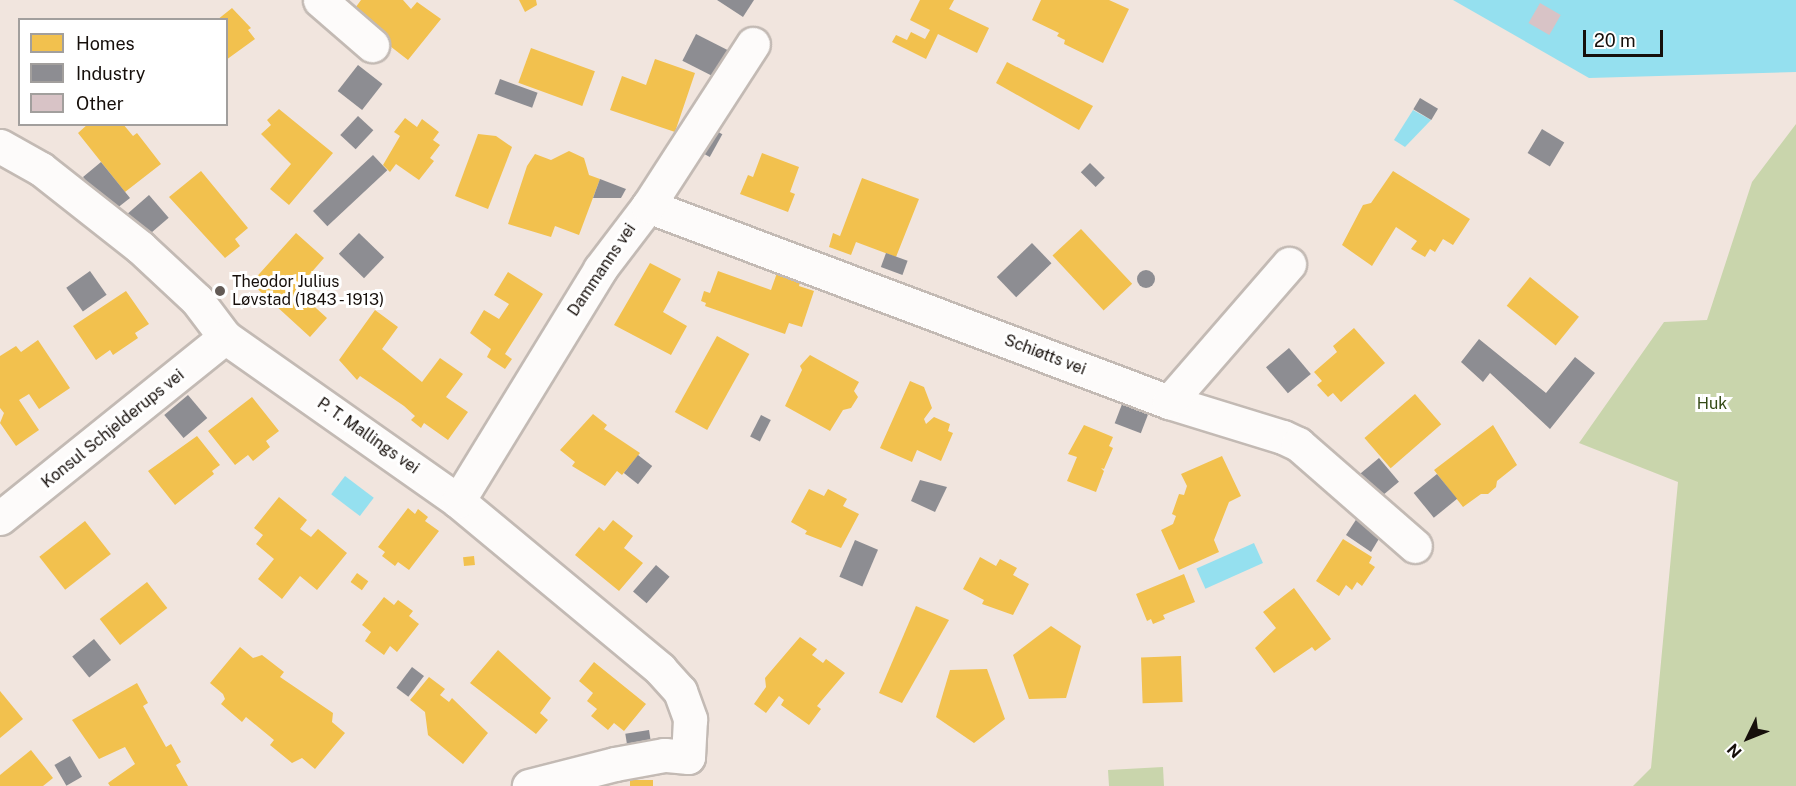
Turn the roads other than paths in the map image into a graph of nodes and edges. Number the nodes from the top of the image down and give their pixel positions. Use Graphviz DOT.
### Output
graph roads {
  1 [pos="320,0"];
  2 [pos="753,44"];
  3 [pos="372,45"];
  4 [pos="0,146"];
  5 [pos="648,206"];
  6 [pos="1289,264"];
  7 [pos="225,338"];
  8 [pos="1169,402"];
  9 [pos="458,501"];
  10 [pos="0,518"];
  11 [pos="1415,546"];
  12 [pos="569,781"];
  13 [pos="529,786"];
  1 -- 3 [label="street"];
  2 -- 5 [label="street, Dammanns vei"];
  4 -- 7 [label="street, P. T. Mallings vei"];
  5 -- 8 [label="street, Schiøtts vei"];
  5 -- 9 [label="street, Dammanns vei"];
  6 -- 8 [label="street"];
  7 -- 9 [label="street, P. T. Mallings vei"];
  7 -- 10 [label="street, Konsul Schjelderups vei"];
  8 -- 11 [label="street, Schiøtts vei"];
  9 -- 12 [label="street, P. T. Mallings vei"];
  12 -- 13 [label="street"];
}
